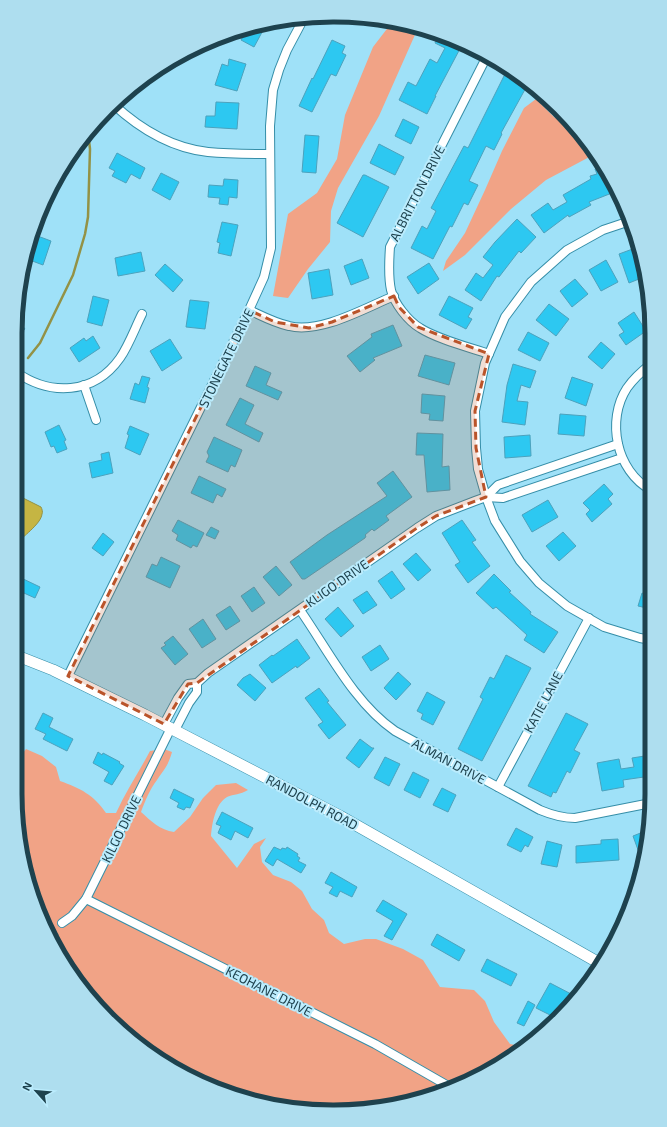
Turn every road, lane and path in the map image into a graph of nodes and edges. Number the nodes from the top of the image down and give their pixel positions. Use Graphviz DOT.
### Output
graph roads {
  1 [pos="301,24"];
  2 [pos="484,61"];
  3 [pos="118,108"];
  4 [pos="270,154"];
  5 [pos="624,222"];
  6 [pos="394,296"];
  7 [pos="249,310"];
  8 [pos="142,314"];
  9 [pos="488,354"];
  10 [pos="645,369"];
  11 [pos="22,376"];
  12 [pos="84,385"];
  13 [pos="96,420"];
  14 [pos="618,444"];
  15 [pos="622,458"];
  16 [pos="645,486"];
  17 [pos="486,497"];
  18 [pos="300,610"];
  19 [pos="589,618"];
  20 [pos="645,639"];
  21 [pos="22,658"];
  22 [pos="68,676"];
  23 [pos="197,683"];
  24 [pos="170,728"];
  25 [pos="498,787"];
  26 [pos="644,804"];
  27 [pos="86,899"];
  28 [pos="62,923"];
  29 [pos="596,961"];
  30 [pos="445,1084"];
  1 -- 4 [label="street, STONEGATE DRIVE"];
  2 -- 6 [label="street, ALBRITTON DRIVE"];
  3 -- 4 [label="street"];
  4 -- 7 [label="street, STONEGATE DRIVE"];
  5 -- 9 [label="street"];
  6 -- 7 [label="street"];
  6 -- 9 [label="street, ALBRITTON DRIVE"];
  7 -- 22 [label="street, STONEGATE DRIVE"];
  8 -- 12 [label="street"];
  9 -- 17 [label="street"];
  10 -- 14 [label="street"];
  11 -- 12 [label="street"];
  12 -- 13 [label="street"];
  14 -- 15 [label="street"];
  14 -- 17 [label="street, KLIGO DRIVE"];
  15 -- 16 [label="street"];
  15 -- 17 [label="street, KLIGO DRIVE"];
  17 -- 18 [label="street, KLIGO DRIVE"];
  17 -- 19 [label="street"];
  18 -- 23 [label="street, KLIGO DRIVE"];
  18 -- 25 [label="street, ALMAN DRIVE"];
  19 -- 20 [label="street"];
  19 -- 25 [label="street, KATIE LANE"];
  21 -- 22 [label="street, RANDOLPH ROAD"];
  22 -- 24 [label="street, RANDOLPH ROAD"];
  23 -- 24 [label="street, KLIGO DRIVE"];
  23 -- 24 [label="street, KLIGO DRIVE"];
  24 -- 27 [label="street, KILGO DRIVE"];
  24 -- 29 [label="street, RANDOLPH ROAD"];
  25 -- 26 [label="street, ALMAN DRIVE"];
  27 -- 28 [label="street, KILGO DRIVE"];
  27 -- 30 [label="street, KEOHANE DRIVE"];
}
